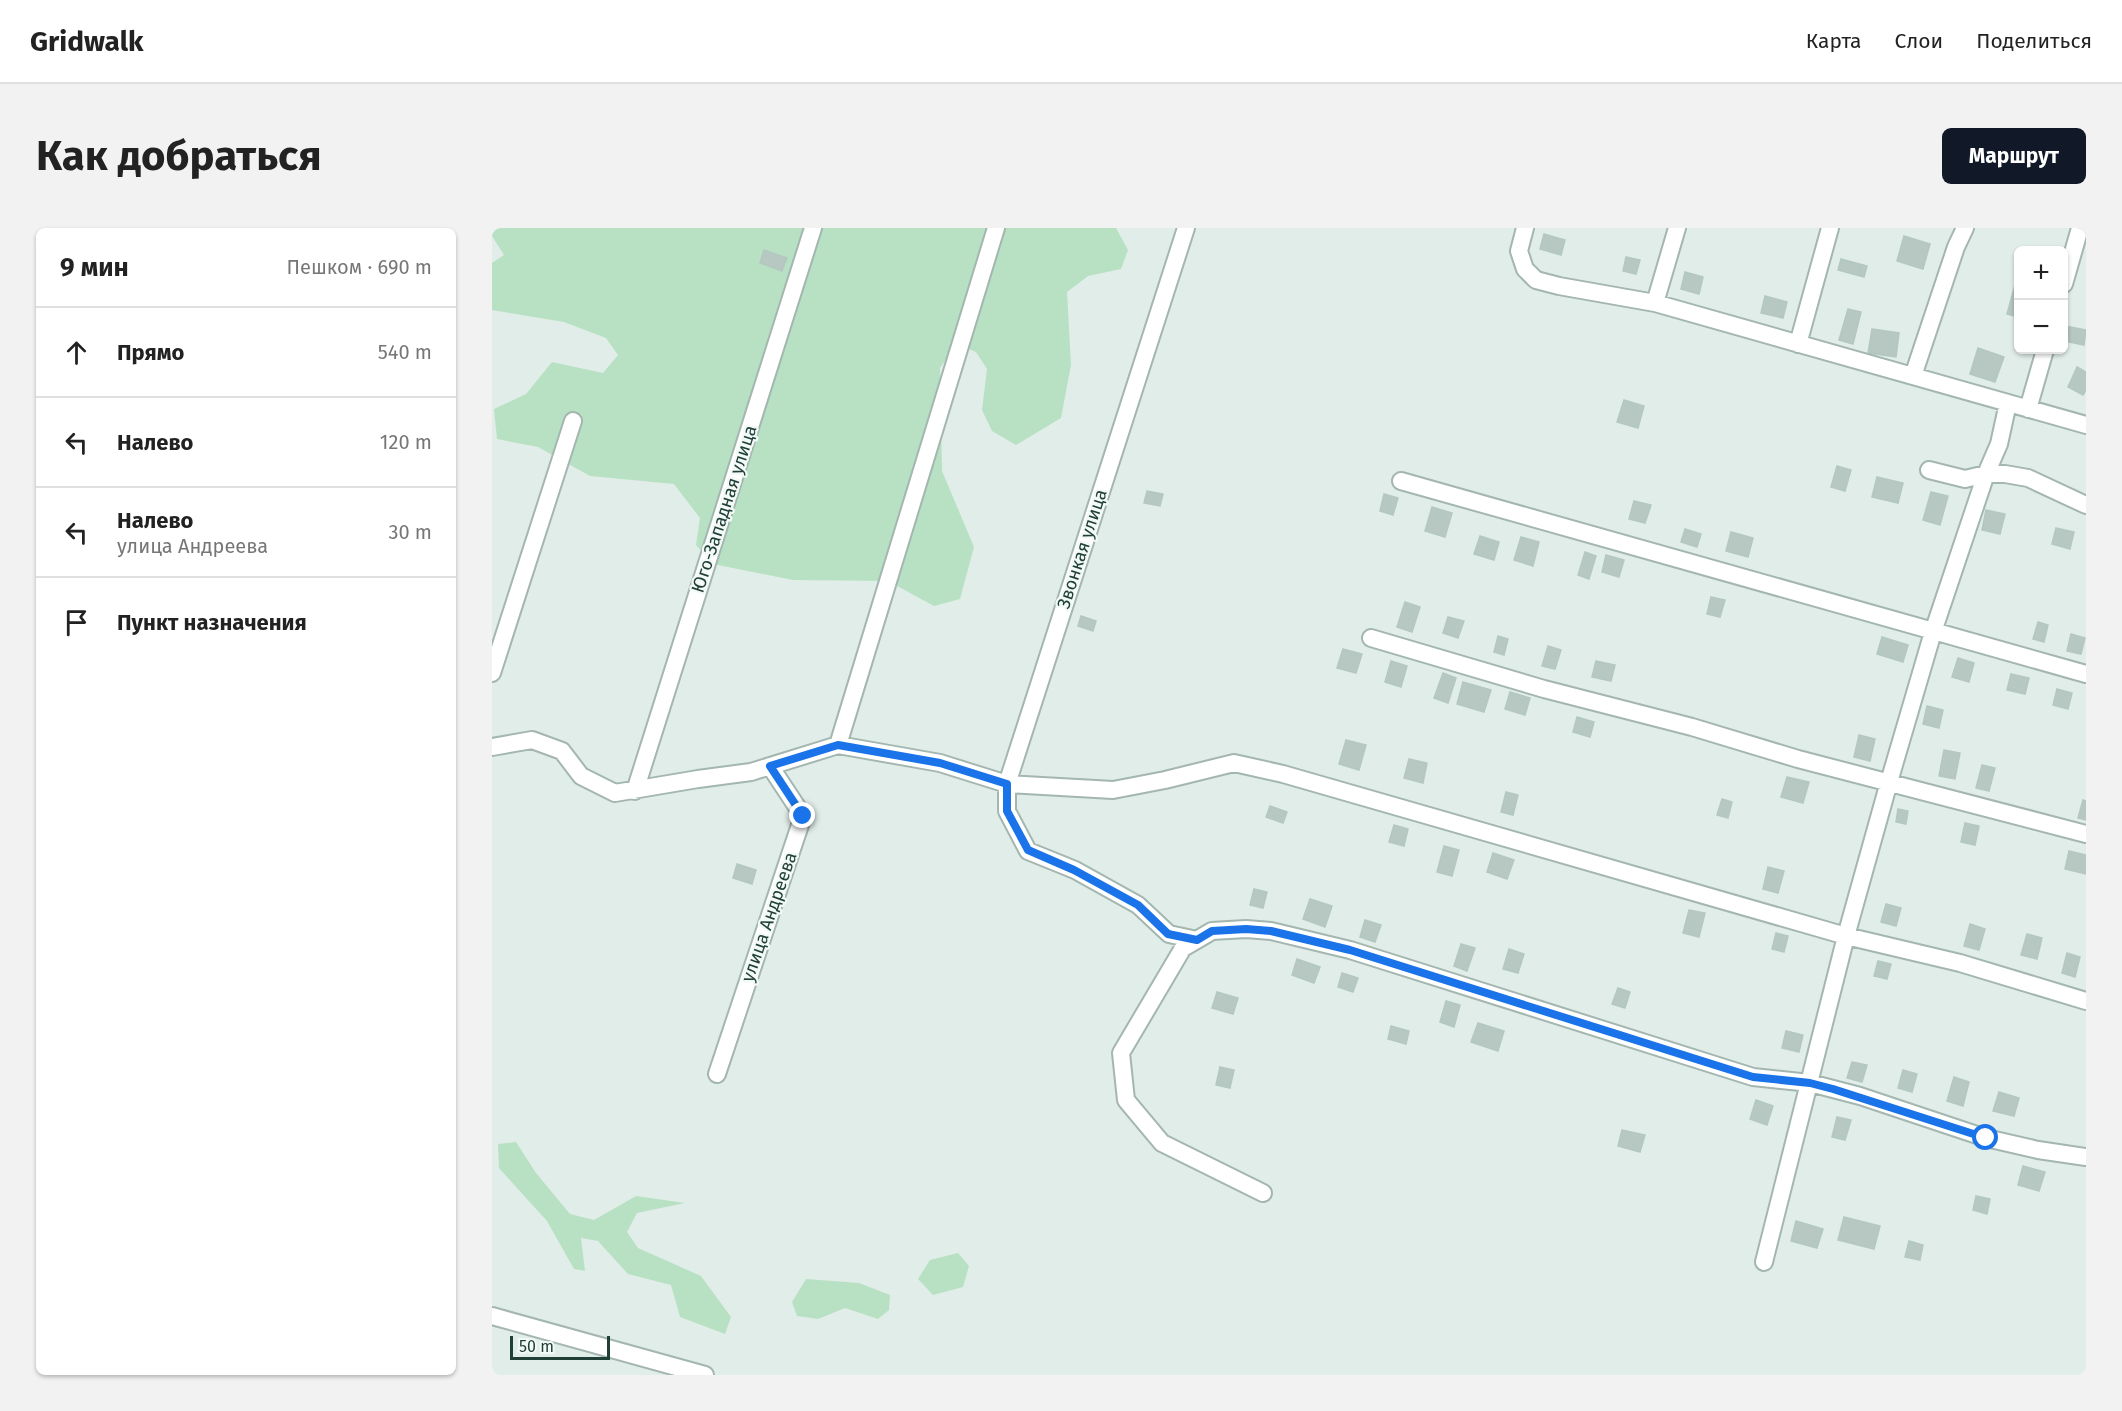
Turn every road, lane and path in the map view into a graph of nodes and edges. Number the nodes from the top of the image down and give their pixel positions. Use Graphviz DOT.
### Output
graph roads {
  1 [pos="813,228"];
  2 [pos="996,228"];
  3 [pos="1186,228"];
  4 [pos="1525,228"];
  5 [pos="1677,228"];
  6 [pos="1830,228"];
  7 [pos="1965,228"];
  8 [pos="2080,228"];
  9 [pos="2068,270"];
  10 [pos="1655,303"];
  11 [pos="1798,344"];
  12 [pos="2044,354"];
  13 [pos="1913,376"];
  14 [pos="2008,403"];
  15 [pos="2028,409"];
  16 [pos="573,421"];
  17 [pos="2086,425"];
  18 [pos="1929,470"];
  19 [pos="1986,474"];
  20 [pos="1401,481"];
  21 [pos="2086,505"];
  22 [pos="1933,632"];
  23 [pos="1371,638"];
  24 [pos="492,673"];
  25 [pos="2086,674"];
  26 [pos="838,745"];
  27 [pos="492,747"];
  28 [pos="770,766"];
  29 [pos="1888,782"];
  30 [pos="1007,784"];
  31 [pos="635,791"];
  32 [pos="2086,834"];
  33 [pos="1846,936"];
  34 [pos="1197,940"];
  35 [pos="2086,1001"];
  36 [pos="717,1074"];
  37 [pos="1810,1083"];
  38 [pos="2086,1156"];
  39 [pos="1263,1193"];
  40 [pos="1764,1262"];
  41 [pos="492,1316"];
  42 [pos="705,1375"];
  1 -- 31 [label="street, Юго-Западная улица"];
  2 -- 26 [label="street"];
  3 -- 30 [label="street, Звонкая улица"];
  4 -- 10 [label="street"];
  5 -- 10 [label="street"];
  6 -- 11 [label="street"];
  7 -- 13 [label="street"];
  8 -- 9 [label="street"];
  10 -- 11 [label="street"];
  11 -- 13 [label="street"];
  12 -- 15 [label="street"];
  13 -- 14 [label="street"];
  14 -- 15 [label="street"];
  14 -- 19 [label="street"];
  15 -- 17 [label="street"];
  16 -- 24 [label="street"];
  18 -- 19 [label="street"];
  19 -- 21 [label="street"];
  19 -- 22 [label="street"];
  20 -- 22 [label="street"];
  22 -- 25 [label="street"];
  22 -- 29 [label="street"];
  23 -- 29 [label="street"];
  26 -- 28 [label="street"];
  26 -- 30 [label="street"];
  27 -- 31 [label="street"];
  28 -- 31 [label="street"];
  28 -- 36 [label="street, улица Андреева"];
  29 -- 32 [label="street"];
  29 -- 33 [label="street"];
  30 -- 33 [label="street"];
  30 -- 34 [label="street"];
  33 -- 35 [label="street"];
  33 -- 37 [label="street"];
  34 -- 37 [label="street"];
  34 -- 39 [label="street"];
  37 -- 38 [label="street"];
  37 -- 40 [label="street"];
  41 -- 42 [label="street"];
}
